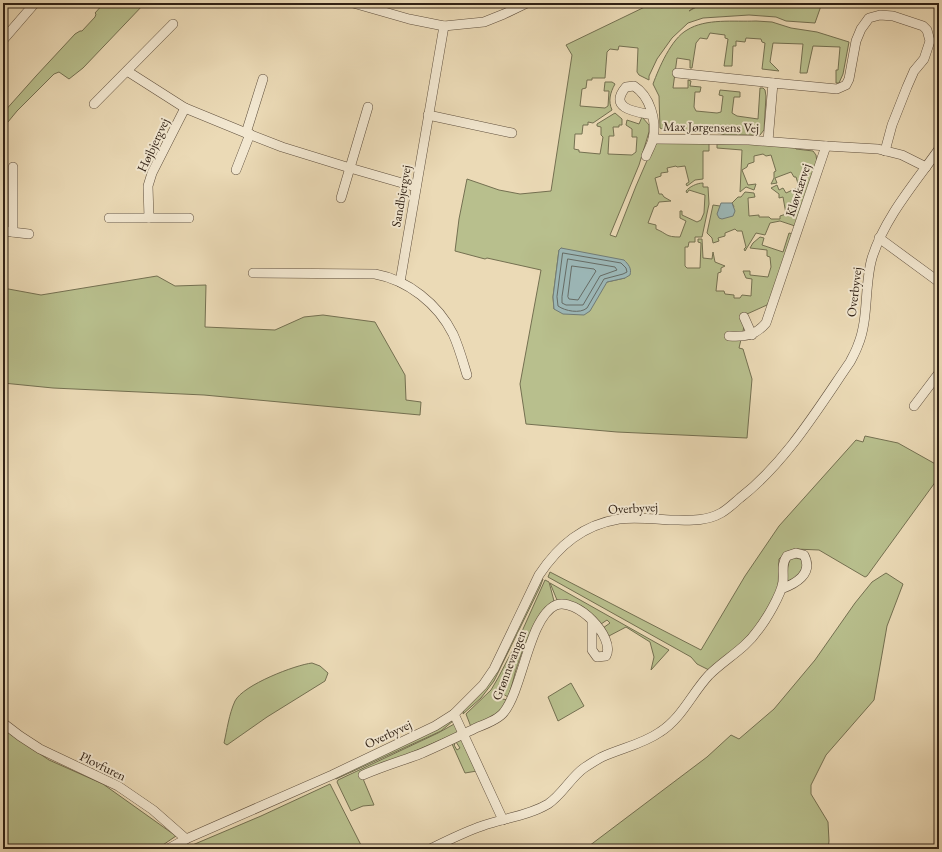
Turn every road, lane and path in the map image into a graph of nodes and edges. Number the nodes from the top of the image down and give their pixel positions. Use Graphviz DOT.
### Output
graph roads {
  1 [pos="35,3"];
  2 [pos="353,3"];
  3 [pos="527,3"];
  4 [pos="173,24"];
  5 [pos="444,26"];
  6 [pos="3,40"];
  7 [pos="127,71"];
  8 [pos="677,73"];
  9 [pos="263,79"];
  10 [pos="773,84"];
  11 [pos="94,104"];
  12 [pos="185,108"];
  13 [pos="368,108"];
  14 [pos="428,115"];
  15 [pos="652,115"];
  16 [pos="512,133"];
  17 [pos="248,134"];
  18 [pos="653,139"];
  19 [pos="768,141"];
  20 [pos="826,146"];
  21 [pos="885,150"];
  22 [pos="938,153"];
  23 [pos="646,156"];
  24 [pos="14,167"];
  25 [pos="926,167"];
  26 [pos="350,168"];
  27 [pos="236,170"];
  28 [pos="416,187"];
  29 [pos="340,198"];
  30 [pos="109,218"];
  31 [pos="149,218"];
  32 [pos="189,218"];
  33 [pos="3,231"];
  34 [pos="13,232"];
  35 [pos="29,234"];
  36 [pos="879,238"];
  37 [pos="253,273"];
  38 [pos="400,282"];
  39 [pos="939,282"];
  40 [pos="744,317"];
  41 [pos="752,335"];
  42 [pos="729,336"];
  43 [pos="939,373"];
  44 [pos="467,375"];
  45 [pos="914,406"];
  46 [pos="781,589"];
  47 [pos="592,621"];
  48 [pos="454,714"];
  49 [pos="3,723"];
  50 [pos="463,734"];
  51 [pos="363,775"];
  52 [pos="503,820"];
  53 [pos="186,839"];
  54 [pos="168,849"];
  55 [pos="396,849"];
  56 [pos="406,849"];
  57 [pos="430,849"];
  1 -- 6 [label="street"];
  2 -- 5 [label="street"];
  3 -- 5 [label="street"];
  4 -- 7 [label="street"];
  5 -- 14 [label="street, Sandbjergvej"];
  7 -- 11 [label="street"];
  7 -- 12 [label="street, Højbjergvej"];
  8 -- 10 [label="street"];
  9 -- 17 [label="street"];
  10 -- 19 [label="street, Max Jørgensens Vej"];
  10 -- 21 [label="street"];
  12 -- 17 [label="street, Højbjergvej"];
  12 -- 31 [label="street, Højbjergvej"];
  13 -- 26 [label="street"];
  14 -- 16 [label="street"];
  14 -- 28 [label="street, Sandbjergvej"];
  15 -- 18 [label="street, Max Jørgensens Vej"];
  17 -- 26 [label="street, Højbjergvej"];
  17 -- 27 [label="street"];
  18 -- 19 [label="street, Max Jørgensens Vej"];
  18 -- 23 [label="street, Max Jørgensens Vej"];
  19 -- 20 [label="street, Max Jørgensens Vej"];
  20 -- 21 [label="street"];
  20 -- 41 [label="street, Kløvkærvej"];
  21 -- 25 [label="street"];
  22 -- 25 [label="street, Overbyvej"];
  24 -- 34 [label="street"];
  25 -- 36 [label="street, Overbyvej"];
  26 -- 28 [label="street, Højbjergvej"];
  26 -- 29 [label="street"];
  28 -- 38 [label="street, Sandbjergvej"];
  30 -- 31 [label="street"];
  31 -- 32 [label="street"];
  33 -- 34 [label="street"];
  34 -- 35 [label="street"];
  36 -- 39 [label="street"];
  36 -- 48 [label="street, Overbyvej"];
  37 -- 38 [label="street"];
  38 -- 44 [label="street"];
  40 -- 41 [label="street"];
  41 -- 42 [label="street"];
  43 -- 45 [label="street"];
  46 -- 52 [label="street"];
  47 -- 50 [label="street, Grønnevangen"];
  48 -- 50 [label="street"];
  48 -- 53 [label="street, Overbyvej"];
  49 -- 53 [label="street, Plovfuren"];
  50 -- 51 [label="street, Grønnevangen"];
  50 -- 52 [label="street"];
  52 -- 57 [label="street"];
  53 -- 54 [label="street, Overbyvej"];
  55 -- 56 [label="street"];
}
